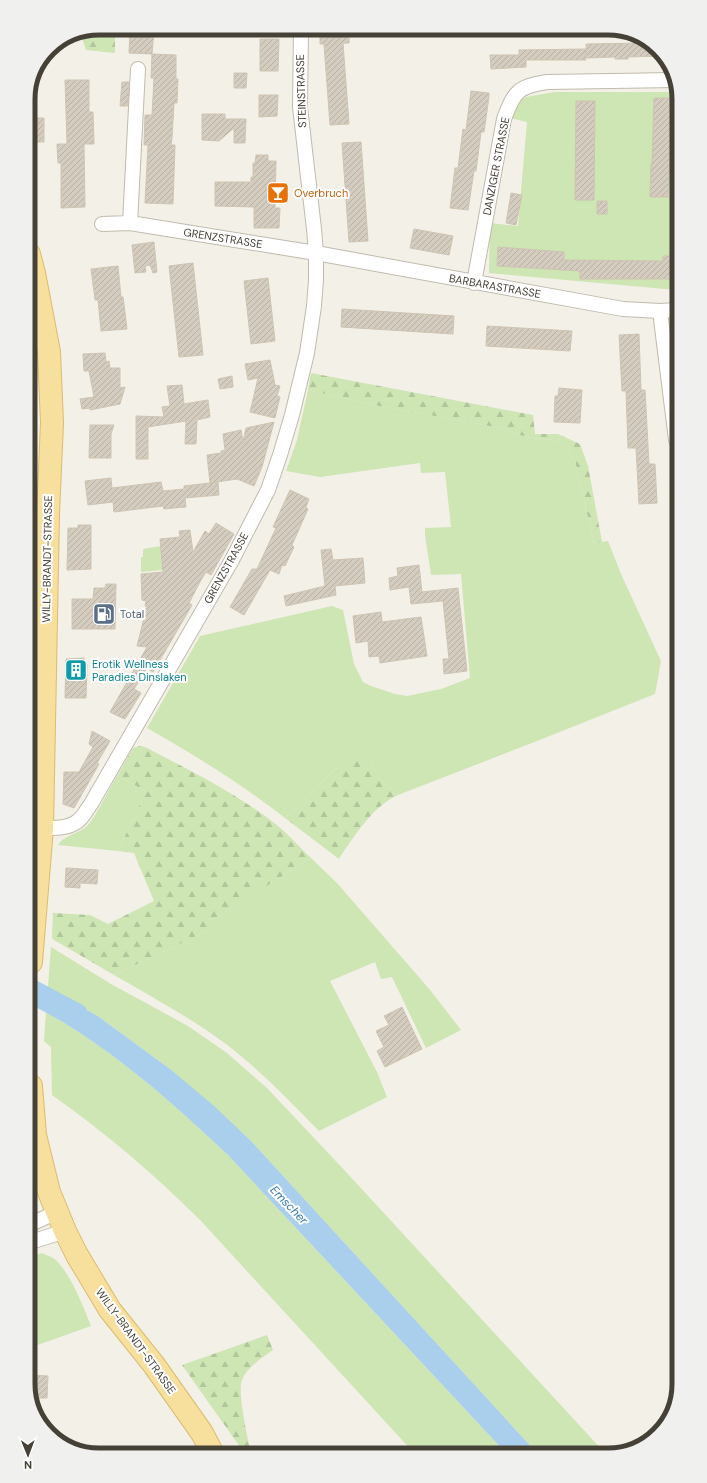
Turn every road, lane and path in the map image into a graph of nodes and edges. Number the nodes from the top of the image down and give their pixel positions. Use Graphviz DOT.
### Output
graph roads {
  1 [pos="301,35"];
  2 [pos="138,69"];
  3 [pos="669,80"];
  4 [pos="305,153"];
  5 [pos="130,223"];
  6 [pos="102,224"];
  7 [pos="316,253"];
  8 [pos="35,278"];
  9 [pos="474,283"];
  10 [pos="672,310"];
  11 [pos="660,311"];
  12 [pos="35,336"];
  13 [pos="672,404"];
  14 [pos="48,514"];
  15 [pos="42,828"];
  16 [pos="35,909"];
  17 [pos="35,1135"];
  18 [pos="35,1182"];
  19 [pos="51,1224"];
  20 [pos="35,1238"];
  21 [pos="203,1448"];
  22 [pos="210,1448"];
  1 -- 4 [label="street, STEINSTRASSE"];
  2 -- 5 [label="street"];
  3 -- 9 [label="street, DANZIGER STRASSE"];
  4 -- 7 [label="street, GRENZSTRASSE"];
  5 -- 6 [label="street, GRENZSTRASSE"];
  5 -- 7 [label="street, GRENZSTRASSE"];
  7 -- 9 [label="street, BARBARASTRASSE"];
  7 -- 15 [label="street, GRENZSTRASSE"];
  8 -- 14 [label="main road, WILLY-BRANDT-STRASSE"];
  9 -- 11 [label="street, BARBARASTRASSE"];
  10 -- 11 [label="street, BARBARASTRASSE"];
  11 -- 13 [label="street"];
  12 -- 14 [label="main road"];
  14 -- 15 [label="main road, WILLY-BRANDT-STRASSE"];
  15 -- 16 [label="main road, WILLY-BRANDT-STRASSE"];
  17 -- 19 [label="main road, WILLY-BRANDT-STRASSE"];
  18 -- 19 [label="main road, WILLY-BRANDT-STRASSE"];
  19 -- 20 [label="street"];
  19 -- 21 [label="main road, WILLY-BRANDT-STRASSE"];
  19 -- 22 [label="main road, WILLY-BRANDT-STRASSE"];
}
